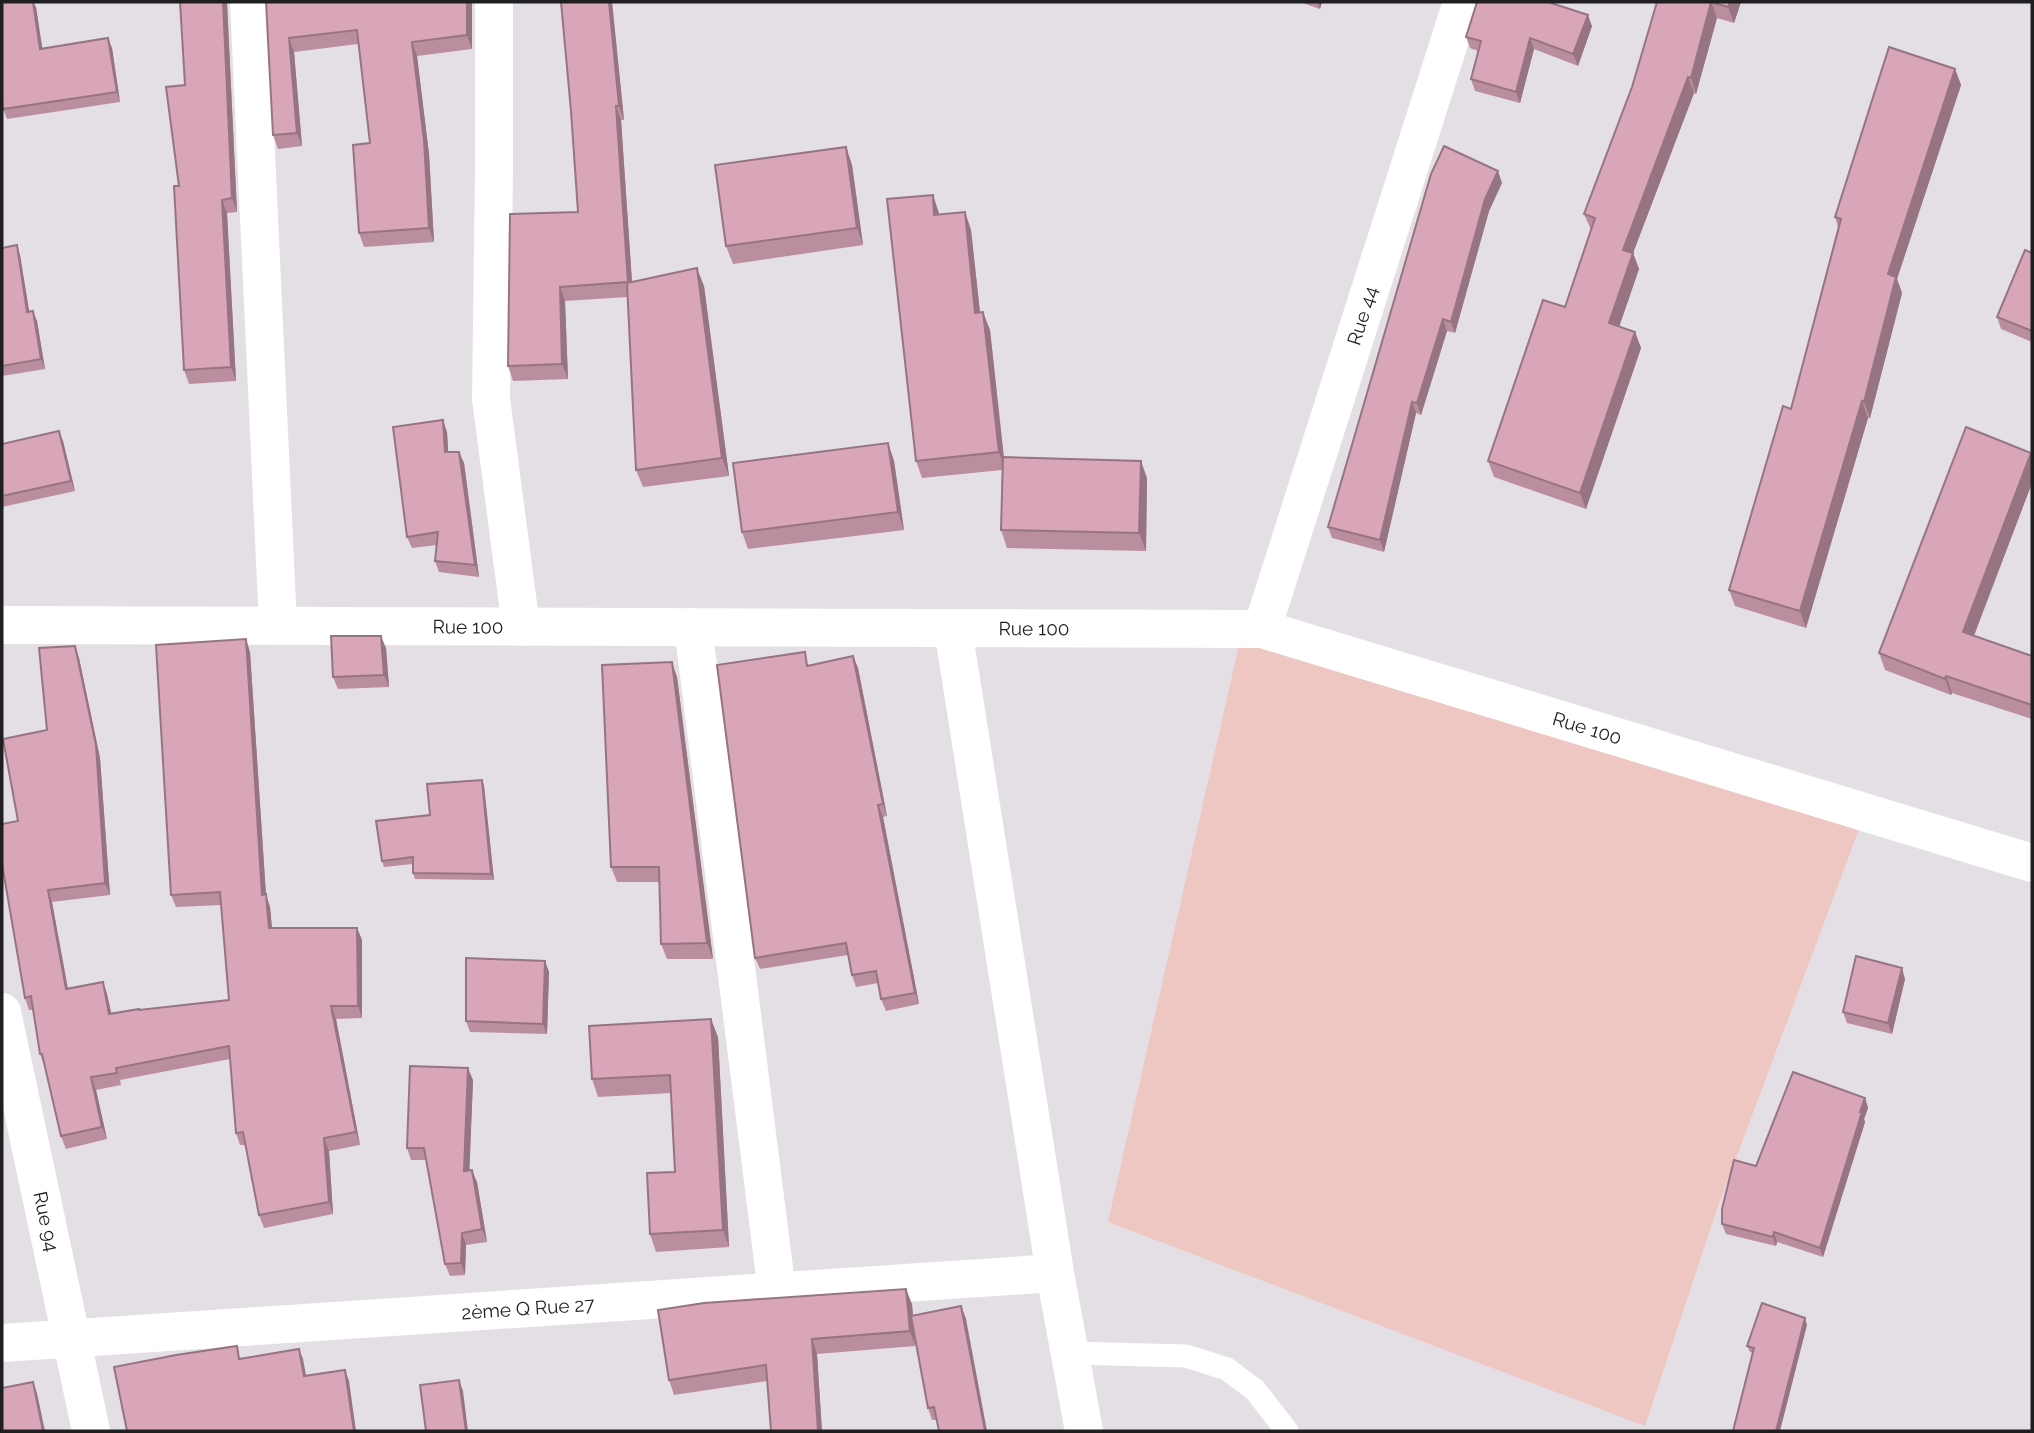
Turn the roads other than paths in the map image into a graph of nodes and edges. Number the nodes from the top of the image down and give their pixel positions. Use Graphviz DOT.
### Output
graph roads {
  1 [pos="249,2"];
  2 [pos="494,2"];
  3 [pos="1462,2"];
  4 [pos="2,625"];
  5 [pos="278,626"];
  6 [pos="522,627"];
  7 [pos="693,627"];
  8 [pos="953,629"];
  9 [pos="1262,629"];
  10 [pos="2032,863"];
  11 [pos="2,1012"];
  12 [pos="1055,1273"];
  13 [pos="777,1292"];
  14 [pos="72,1338"];
  15 [pos="2,1343"];
  16 [pos="1069,1353"];
  17 [pos="91,1431"];
  18 [pos="1084,1431"];
  19 [pos="1287,1431"];
  1 -- 5 [label="street"];
  2 -- 6 [label="street"];
  3 -- 9 [label="street, Rue 44"];
  4 -- 5 [label="street, Rue 100"];
  5 -- 6 [label="street, Rue 100"];
  6 -- 7 [label="street, Rue 100"];
  7 -- 8 [label="street, Rue 100"];
  7 -- 13 [label="street"];
  8 -- 9 [label="street, Rue 100"];
  8 -- 12 [label="street"];
  9 -- 10 [label="street, Rue 100"];
  11 -- 14 [label="street, Rue 94"];
  12 -- 13 [label="street, 2ème Q Rue 27"];
  12 -- 16 [label="street"];
  13 -- 14 [label="street, 2ème Q Rue 27"];
  14 -- 15 [label="street, 2ème Q Rue 27"];
  14 -- 17 [label="street, Rue 94"];
  16 -- 18 [label="street"];
  16 -- 19 [label="lane"];
}
